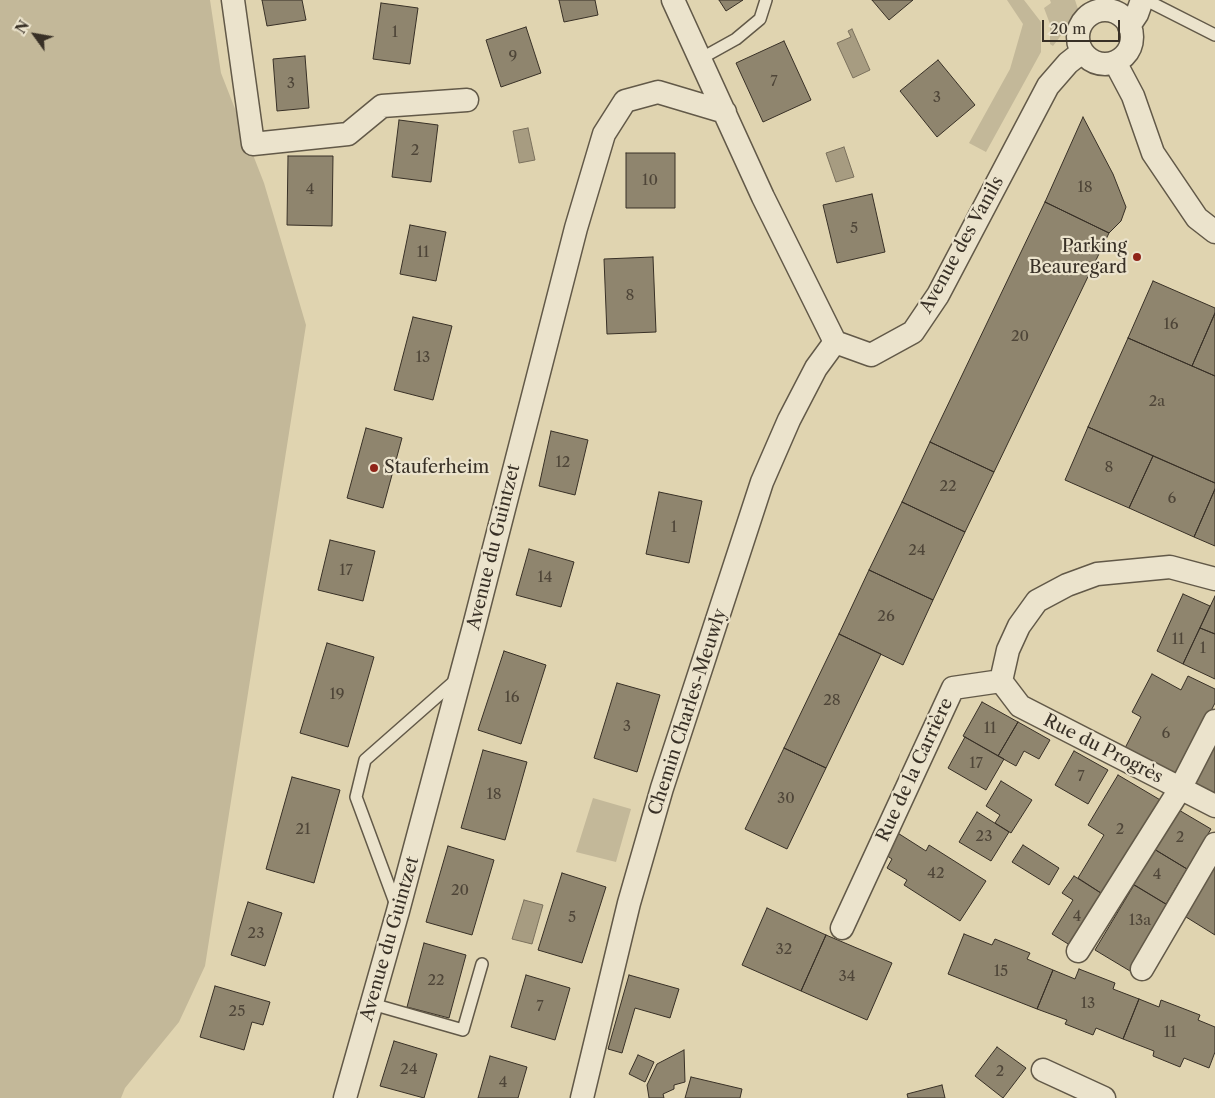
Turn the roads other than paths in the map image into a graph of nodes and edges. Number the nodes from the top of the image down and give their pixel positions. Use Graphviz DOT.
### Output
graph roads {
  1 [pos="233,0"];
  2 [pos="674,0"];
  3 [pos="766,0"];
  4 [pos="1142,0"];
  5 [pos="1146,0"];
  6 [pos="1089,6"];
  7 [pos="1129,26"];
  8 [pos="1215,35"];
  9 [pos="1082,52"];
  10 [pos="700,59"];
  11 [pos="1115,62"];
  12 [pos="467,100"];
  13 [pos="725,112"];
  14 [pos="1215,232"];
  15 [pos="835,342"];
  16 [pos="1215,579"];
  17 [pos="461,677"];
  18 [pos="1001,681"];
  19 [pos="1215,721"];
  20 [pos="1180,789"];
  21 [pos="1215,806"];
  22 [pos="1215,844"];
  23 [pos="398,911"];
  24 [pos="842,928"];
  25 [pos="1078,951"];
  26 [pos="482,964"];
  27 [pos="1142,969"];
  28 [pos="372,1004"];
  29 [pos="1043,1070"];
  30 [pos="345,1098"];
  31 [pos="582,1098"];
  32 [pos="1104,1098"];
  1 -- 12 [label="street"];
  2 -- 10 [label="street"];
  3 -- 10 [label="lane"];
  4 -- 7 [label="street"];
  5 -- 8 [label="lane"];
  6 -- 7 [label="street"];
  6 -- 9 [label="street"];
  7 -- 11 [label="street"];
  9 -- 11 [label="street"];
  9 -- 15 [label="street, Avenue des Vanils"];
  10 -- 13 [label="street"];
  11 -- 14 [label="street"];
  13 -- 15 [label="street"];
  13 -- 17 [label="street, Avenue du Guintzet"];
  15 -- 31 [label="street, Chemin Charles-Meuwly"];
  16 -- 18 [label="street"];
  17 -- 23 [label="street, Avenue du Guintzet"];
  17 -- 23 [label="lane"];
  18 -- 20 [label="street, Rue du Progrès"];
  18 -- 24 [label="street, Rue de la Carrière"];
  19 -- 20 [label="street"];
  20 -- 21 [label="street, Rue du Progrès"];
  20 -- 25 [label="street"];
  22 -- 27 [label="street"];
  23 -- 28 [label="street, Avenue du Guintzet"];
  26 -- 28 [label="lane"];
  28 -- 30 [label="street, Avenue du Guintzet"];
  29 -- 32 [label="street"];
}
